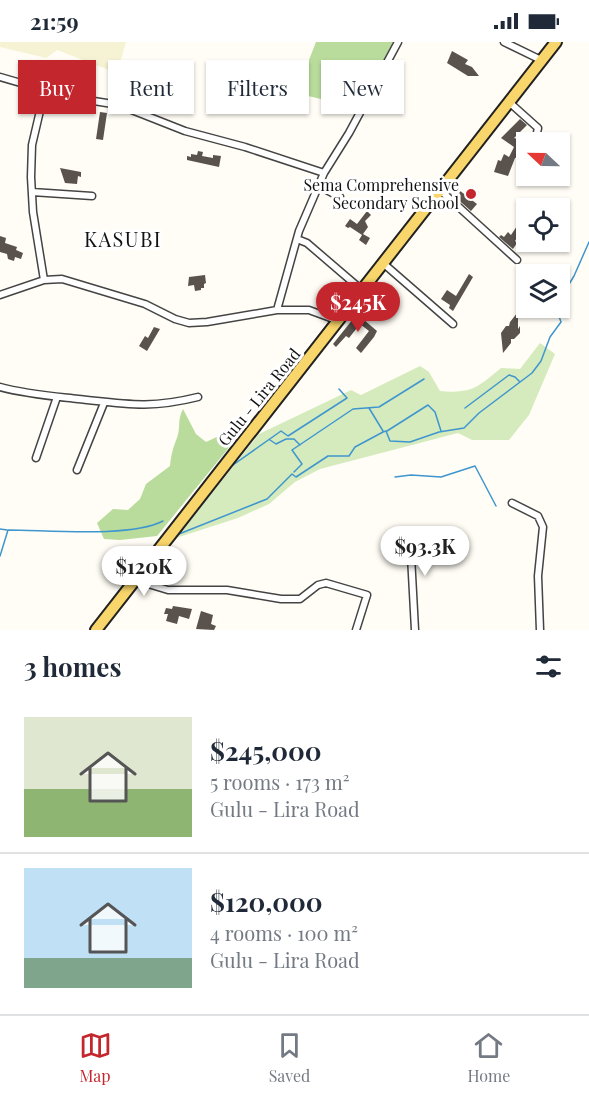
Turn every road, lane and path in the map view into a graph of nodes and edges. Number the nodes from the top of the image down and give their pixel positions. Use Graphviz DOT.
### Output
graph roads {
  1 [pos="398,42"];
  2 [pos="504,42"];
  3 [pos="556,42"];
  4 [pos="541,60"];
  5 [pos="0,77"];
  6 [pos="18,82"];
  7 [pos="96,101"];
  8 [pos="508,102"];
  9 [pos="39,114"];
  10 [pos="537,132"];
  11 [pos="324,173"];
  12 [pos="319,186"];
  13 [pos="440,190"];
  14 [pos="32,192"];
  15 [pos="92,196"];
  16 [pos="340,197"];
  17 [pos="297,239"];
  18 [pos="517,260"];
  19 [pos="384,264"];
  20 [pos="44,279"];
  21 [pos="363,291"];
  22 [pos="0,294"];
  23 [pos="277,310"];
  24 [pos="339,321"];
  25 [pos="453,324"];
  26 [pos="0,387"];
  27 [pos="198,396"];
  28 [pos="57,397"];
  29 [pos="104,403"];
  30 [pos="36,458"];
  31 [pos="77,470"];
  32 [pos="512,502"];
  33 [pos="395,542"];
  34 [pos="135,580"];
  35 [pos="96,630"];
  36 [pos="356,630"];
  37 [pos="415,630"];
  38 [pos="540,630"];
  1 -- 11 [label="street"];
  2 -- 4 [label="street"];
  3 -- 4 [label="main road, Gulu - Lira Road"];
  4 -- 8 [label="main road, Gulu - Lira Road"];
  5 -- 6 [label="street"];
  7 -- 11 [label="street"];
  8 -- 10 [label="street"];
  8 -- 13 [label="main road, Gulu - Lira Road"];
  9 -- 14 [label="street"];
  11 -- 12 [label="street"];
  12 -- 16 [label="street"];
  12 -- 17 [label="street"];
  13 -- 18 [label="street"];
  13 -- 19 [label="main road, Gulu - Lira Road"];
  14 -- 15 [label="street"];
  14 -- 20 [label="street"];
  17 -- 21 [label="street"];
  17 -- 23 [label="street"];
  19 -- 21 [label="main road, Gulu - Lira Road"];
  19 -- 25 [label="street"];
  20 -- 22 [label="street"];
  20 -- 23 [label="street"];
  21 -- 24 [label="main road, Gulu - Lira Road"];
  23 -- 24 [label="street"];
  24 -- 34 [label="main road, Gulu - Lira Road"];
  26 -- 28 [label="street"];
  27 -- 29 [label="street"];
  28 -- 29 [label="street"];
  28 -- 30 [label="street"];
  29 -- 31 [label="street"];
  32 -- 38 [label="street"];
  33 -- 37 [label="street"];
  34 -- 35 [label="main road, Gulu - Lira Road"];
  34 -- 36 [label="street"];
}
